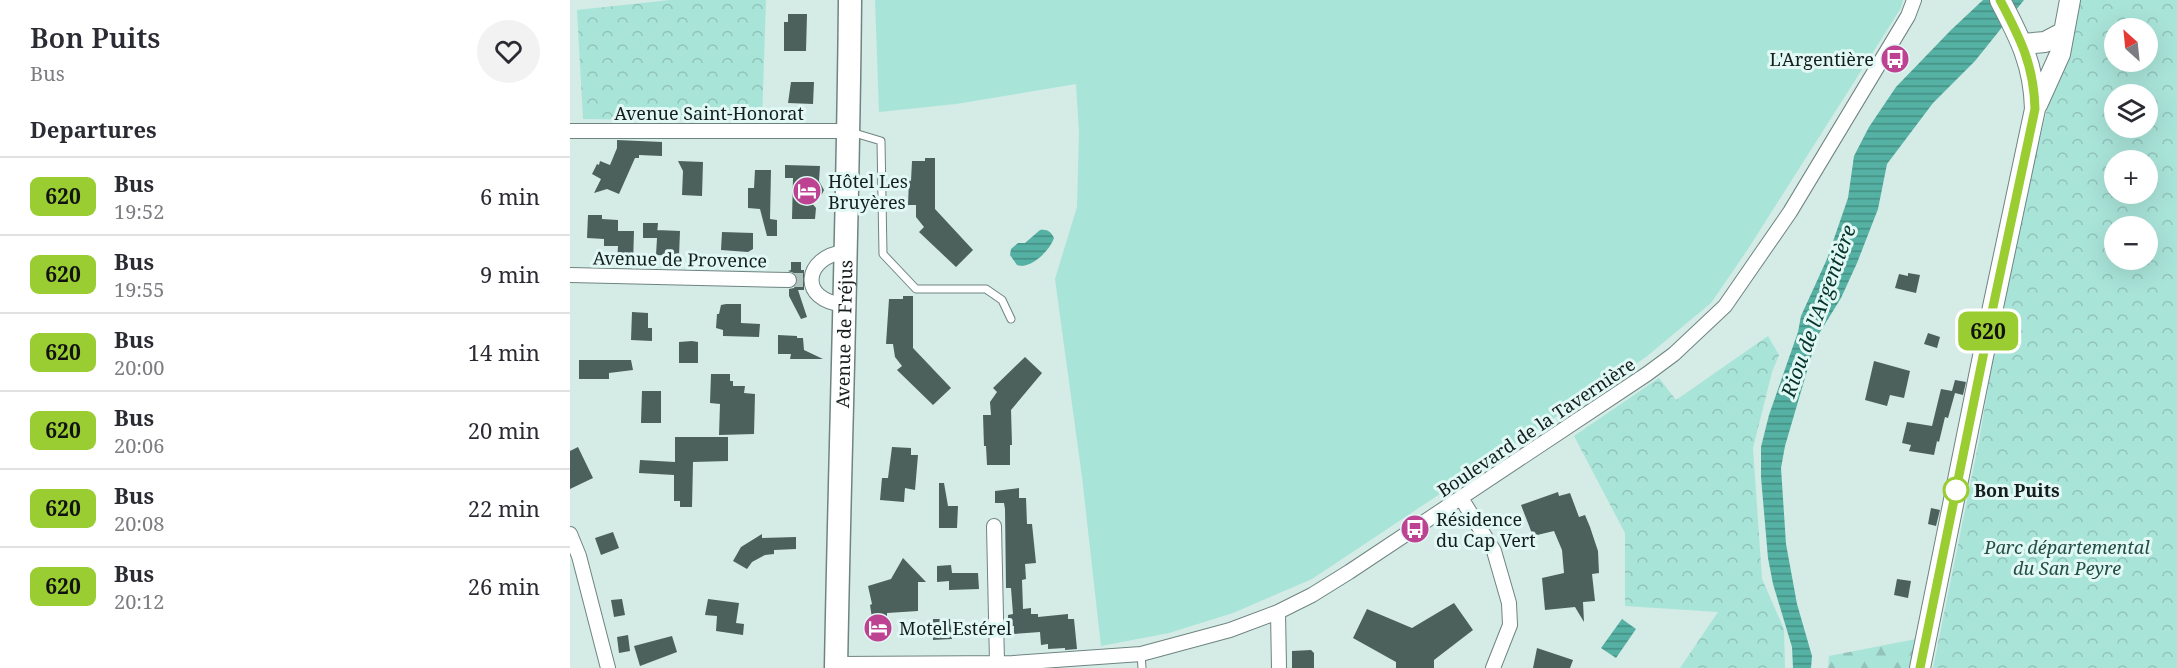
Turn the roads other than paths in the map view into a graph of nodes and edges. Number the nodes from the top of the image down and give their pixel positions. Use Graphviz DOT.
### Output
graph roads {
  1 [pos="850,0"];
  2 [pos="1914,0"];
  3 [pos="2000,0"];
  4 [pos="2070,0"];
  5 [pos="2064,32"];
  6 [pos="2020,38"];
  7 [pos="2035,109"];
  8 [pos="570,130"];
  9 [pos="848,131"];
  10 [pos="845,252"];
  11 [pos="570,275"];
  12 [pos="789,280"];
  13 [pos="846,305"];
  14 [pos="1011,319"];
  15 [pos="1461,498"];
  16 [pos="994,526"];
  17 [pos="570,534"];
  18 [pos="1278,612"];
  19 [pos="1141,661"];
  20 [pos="997,663"];
  21 [pos="1013,665"];
  22 [pos="836,666"];
  23 [pos="608,668"];
  24 [pos="1279,668"];
  25 [pos="1493,668"];
  26 [pos="1920,668"];
  1 -- 9 [label="main road, Avenue de Fréjus"];
  2 -- 15 [label="street, Boulevard de la Tavernière"];
  3 -- 6 [label="main road"];
  4 -- 5 [label="main road"];
  5 -- 6 [label="main road"];
  5 -- 7 [label="main road"];
  6 -- 7 [label="main road"];
  7 -- 26 [label="main road"];
  8 -- 9 [label="street, Avenue Saint-Honorat"];
  9 -- 10 [label="main road, Avenue de Fréjus"];
  9 -- 14 [label="lane"];
  10 -- 13 [label="main road, Avenue de Fréjus"];
  10 -- 13 [label="street"];
  11 -- 12 [label="street, Avenue de Provence"];
  13 -- 22 [label="main road, Avenue de Fréjus"];
  15 -- 18 [label="street, Boulevard de la Tavernière"];
  15 -- 25 [label="street"];
  16 -- 20 [label="street"];
  17 -- 23 [label="street"];
  18 -- 19 [label="street, Boulevard de la Tavernière"];
  18 -- 24 [label="street"];
  19 -- 21 [label="street, Boulevard de la Tavernière"];
  20 -- 21 [label="street, Boulevard de la Tavernière"];
  20 -- 22 [label="street, Boulevard de la Tavernière"];
}
